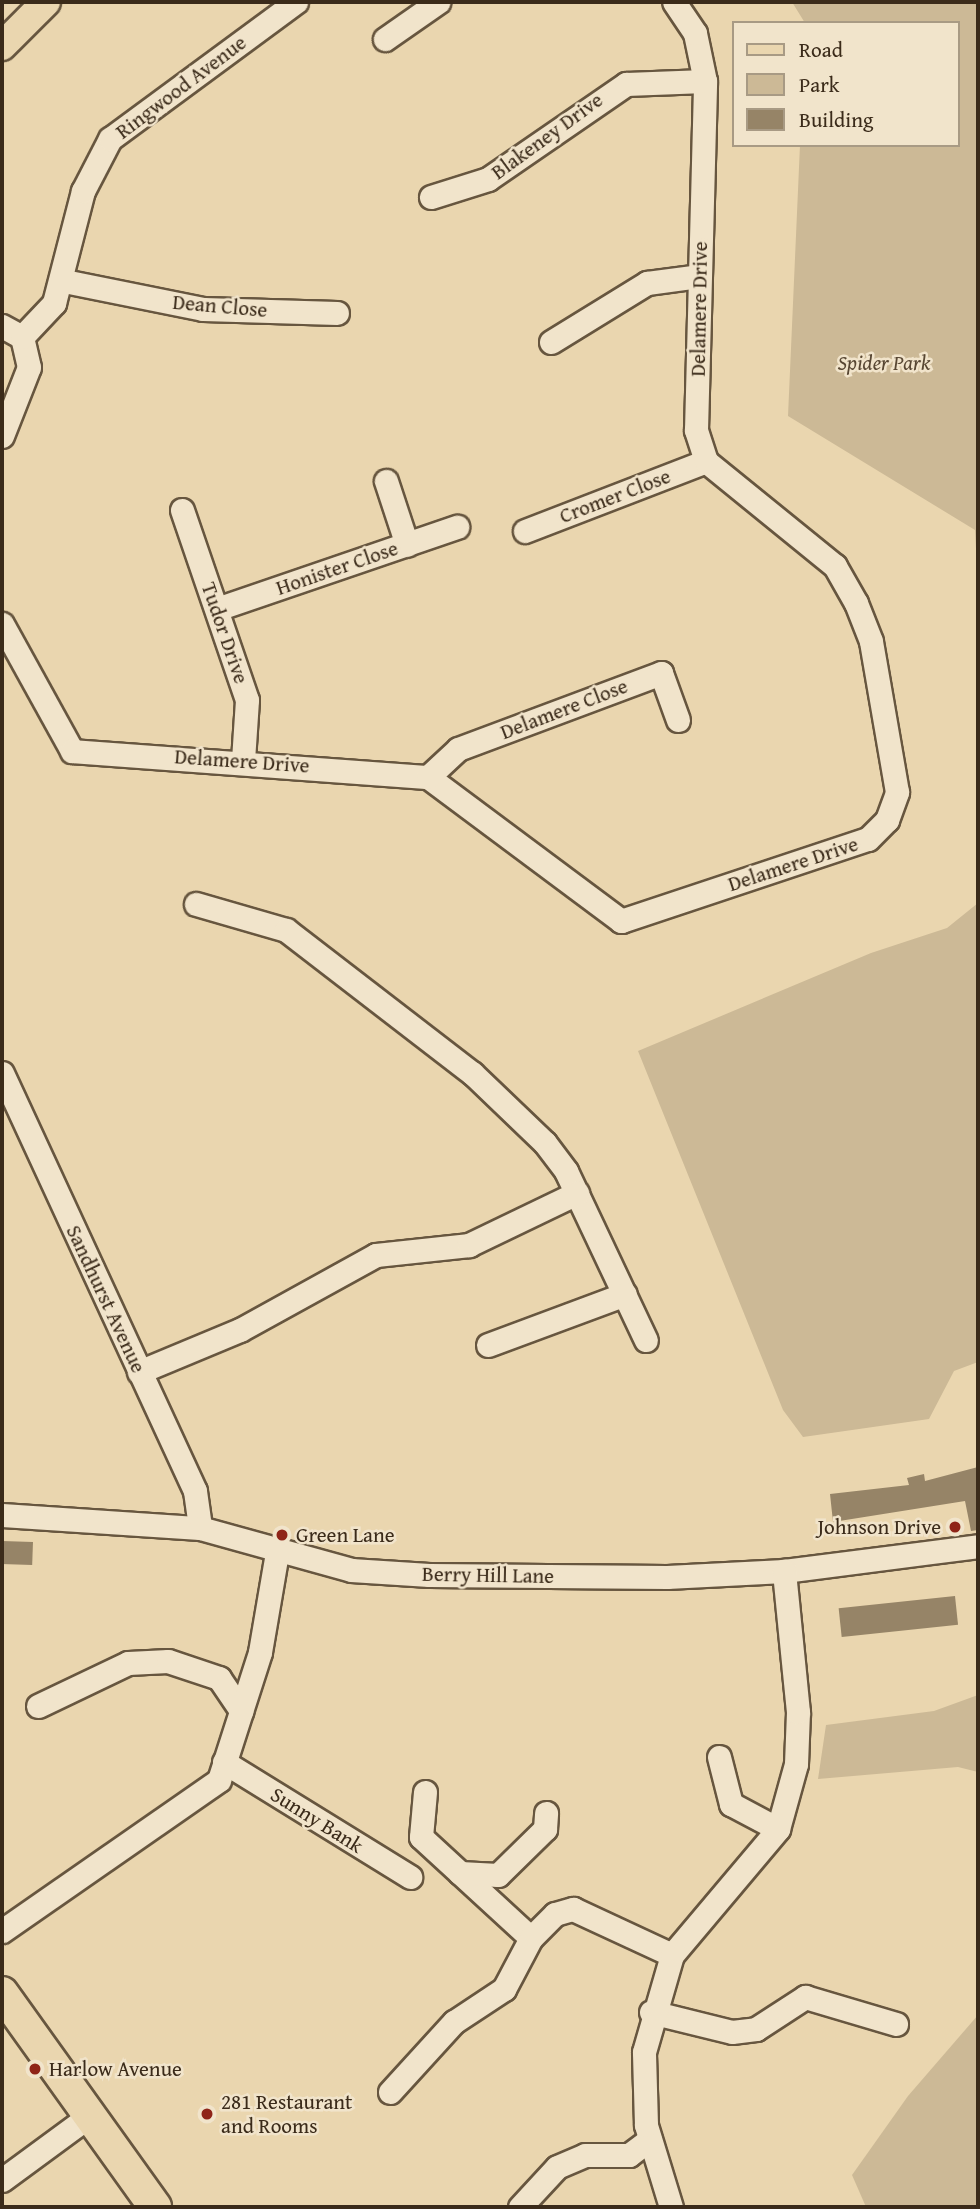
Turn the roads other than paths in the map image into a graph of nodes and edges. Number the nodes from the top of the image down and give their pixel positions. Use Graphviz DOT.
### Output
graph roads {
  1 [pos="46,2"];
  2 [pos="296,2"];
  3 [pos="438,2"];
  4 [pos="674,2"];
  5 [pos="385,39"];
  6 [pos="4,40"];
  7 [pos="705,81"];
  8 [pos="430,197"];
  9 [pos="699,276"];
  10 [pos="64,281"];
  11 [pos="337,313"];
  12 [pos="12,331"];
  13 [pos="551,342"];
  14 [pos="2,436"];
  15 [pos="706,461"];
  16 [pos="386,481"];
  17 [pos="182,510"];
  18 [pos="457,527"];
  19 [pos="525,531"];
  20 [pos="407,545"];
  21 [pos="217,609"];
  22 [pos="2,624"];
  23 [pos="678,720"];
  24 [pos="243,760"];
  25 [pos="428,777"];
  26 [pos="196,904"];
  27 [pos="2,1073"];
  28 [pos="577,1193"];
  29 [pos="625,1294"];
  30 [pos="646,1340"];
  31 [pos="488,1345"];
  32 [pos="139,1372"];
  33 [pos="2,1515"];
  34 [pos="200,1528"];
  35 [pos="978,1546"];
  36 [pos="277,1553"];
  37 [pos="784,1571"];
  38 [pos="38,1706"];
  39 [pos="241,1711"];
  40 [pos="719,1757"];
  41 [pos="224,1762"];
  42 [pos="425,1792"];
  43 [pos="546,1812"];
  44 [pos="778,1829"];
  45 [pos="460,1872"];
  46 [pos="410,1877"];
  47 [pos="2,1931"];
  48 [pos="531,1938"];
  49 [pos="672,1955"];
  50 [pos="2,1993"];
  51 [pos="651,2012"];
  52 [pos="896,2024"];
  53 [pos="390,2092"];
  54 [pos="89,2116"];
  55 [pos="650,2139"];
  56 [pos="2,2180"];
  57 [pos="155,2207"];
  58 [pos="520,2207"];
  59 [pos="671,2207"];
  1 -- 6 [label="main road"];
  2 -- 10 [label="street, Ringwood Avenue"];
  3 -- 5 [label="street"];
  4 -- 7 [label="street, Delamere Drive"];
  7 -- 8 [label="street, Blakeney Drive"];
  7 -- 9 [label="street, Delamere Drive"];
  9 -- 13 [label="street"];
  9 -- 15 [label="street, Delamere Drive"];
  10 -- 11 [label="street, Dean Close"];
  10 -- 12 [label="street, Ringwood Avenue"];
  12 -- 14 [label="street"];
  15 -- 19 [label="street, Cromer Close"];
  15 -- 25 [label="street, Delamere Drive"];
  16 -- 20 [label="street"];
  17 -- 21 [label="street, Tudor Drive"];
  18 -- 20 [label="street, Honister Close"];
  20 -- 21 [label="street, Honister Close"];
  21 -- 24 [label="street, Tudor Drive"];
  22 -- 24 [label="street, Delamere Drive"];
  23 -- 25 [label="street, Delamere Close"];
  24 -- 25 [label="street, Delamere Drive"];
  26 -- 28 [label="street"];
  27 -- 32 [label="street, Sandhurst Avenue"];
  28 -- 29 [label="street"];
  28 -- 32 [label="street"];
  29 -- 30 [label="street"];
  29 -- 31 [label="street"];
  32 -- 34 [label="street, Sandhurst Avenue"];
  33 -- 34 [label="street, Berry Hill Lane"];
  34 -- 36 [label="street, Berry Hill Lane"];
  35 -- 37 [label="street, Berry Hill Lane"];
  36 -- 37 [label="street, Berry Hill Lane"];
  36 -- 39 [label="street"];
  37 -- 44 [label="street"];
  38 -- 39 [label="street"];
  39 -- 41 [label="street"];
  40 -- 44 [label="street"];
  41 -- 46 [label="street, Sunny Bank"];
  41 -- 47 [label="street"];
  42 -- 45 [label="street"];
  43 -- 45 [label="street"];
  44 -- 49 [label="street"];
  45 -- 48 [label="street"];
  48 -- 49 [label="street"];
  48 -- 53 [label="street"];
  49 -- 51 [label="street"];
  50 -- 54 [label="highway"];
  51 -- 52 [label="street"];
  51 -- 55 [label="street"];
  54 -- 56 [label="street"];
  54 -- 57 [label="highway"];
  55 -- 58 [label="street"];
  55 -- 59 [label="street"];
}
